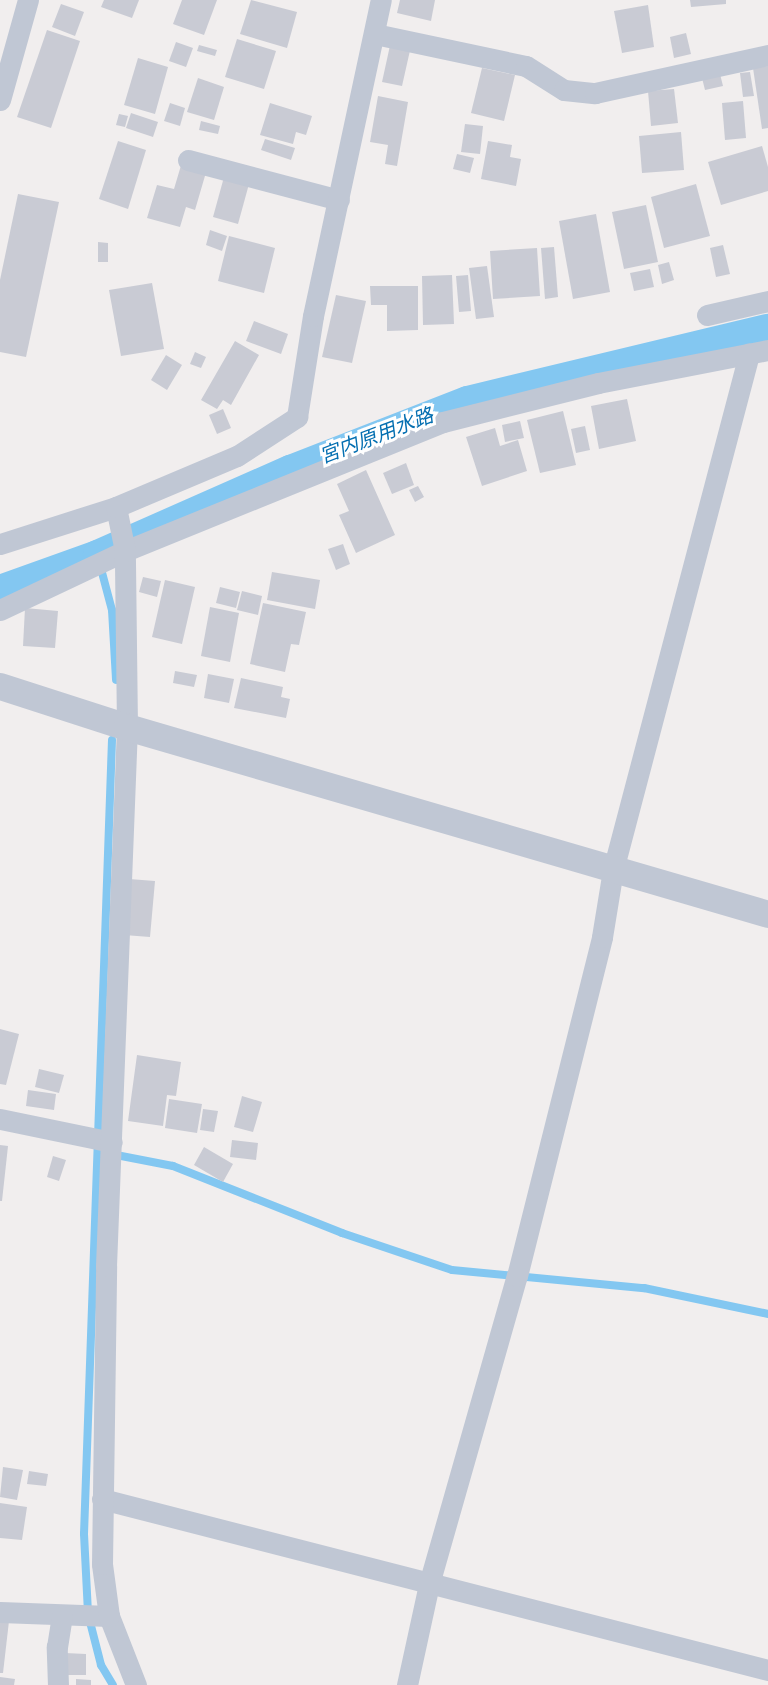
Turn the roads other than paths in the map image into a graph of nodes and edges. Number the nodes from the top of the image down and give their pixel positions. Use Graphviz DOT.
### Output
graph roads {
  1 [pos="28,0"];
  2 [pos="381,0"];
  3 [pos="375,34"];
  4 [pos="768,55"];
  5 [pos="0,100"];
  6 [pos="188,160"];
  7 [pos="339,200"];
  8 [pos="768,301"];
  9 [pos="707,315"];
  10 [pos="759,352"];
  11 [pos="116,508"];
  12 [pos="0,544"];
  13 [pos="121,553"];
  14 [pos="0,610"];
  15 [pos="0,686"];
  16 [pos="127,727"];
  17 [pos="613,870"];
  18 [pos="768,914"];
  19 [pos="0,1119"];
  20 [pos="111,1143"];
  21 [pos="102,1499"];
  22 [pos="429,1584"];
  23 [pos="0,1612"];
  24 [pos="62,1616"];
  25 [pos="109,1616"];
  26 [pos="768,1670"];
  27 [pos="58,1685"];
  28 [pos="136,1685"];
  29 [pos="407,1685"];
  1 -- 5 [label="street"];
  2 -- 3 [label="street"];
  3 -- 4 [label="street"];
  3 -- 7 [label="street"];
  6 -- 7 [label="street"];
  7 -- 11 [label="street"];
  8 -- 9 [label="street"];
  10 -- 13 [label="street"];
  10 -- 17 [label="street"];
  11 -- 12 [label="street"];
  11 -- 13 [label="street"];
  13 -- 14 [label="street"];
  13 -- 16 [label="street"];
  15 -- 16 [label="street"];
  16 -- 17 [label="street"];
  16 -- 20 [label="street"];
  17 -- 18 [label="street"];
  17 -- 22 [label="street"];
  19 -- 20 [label="street"];
  20 -- 21 [label="street"];
  21 -- 22 [label="street"];
  21 -- 25 [label="street"];
  22 -- 26 [label="street"];
  22 -- 29 [label="street"];
  23 -- 24 [label="street"];
  24 -- 25 [label="street"];
  24 -- 27 [label="street"];
  25 -- 28 [label="street"];
}
